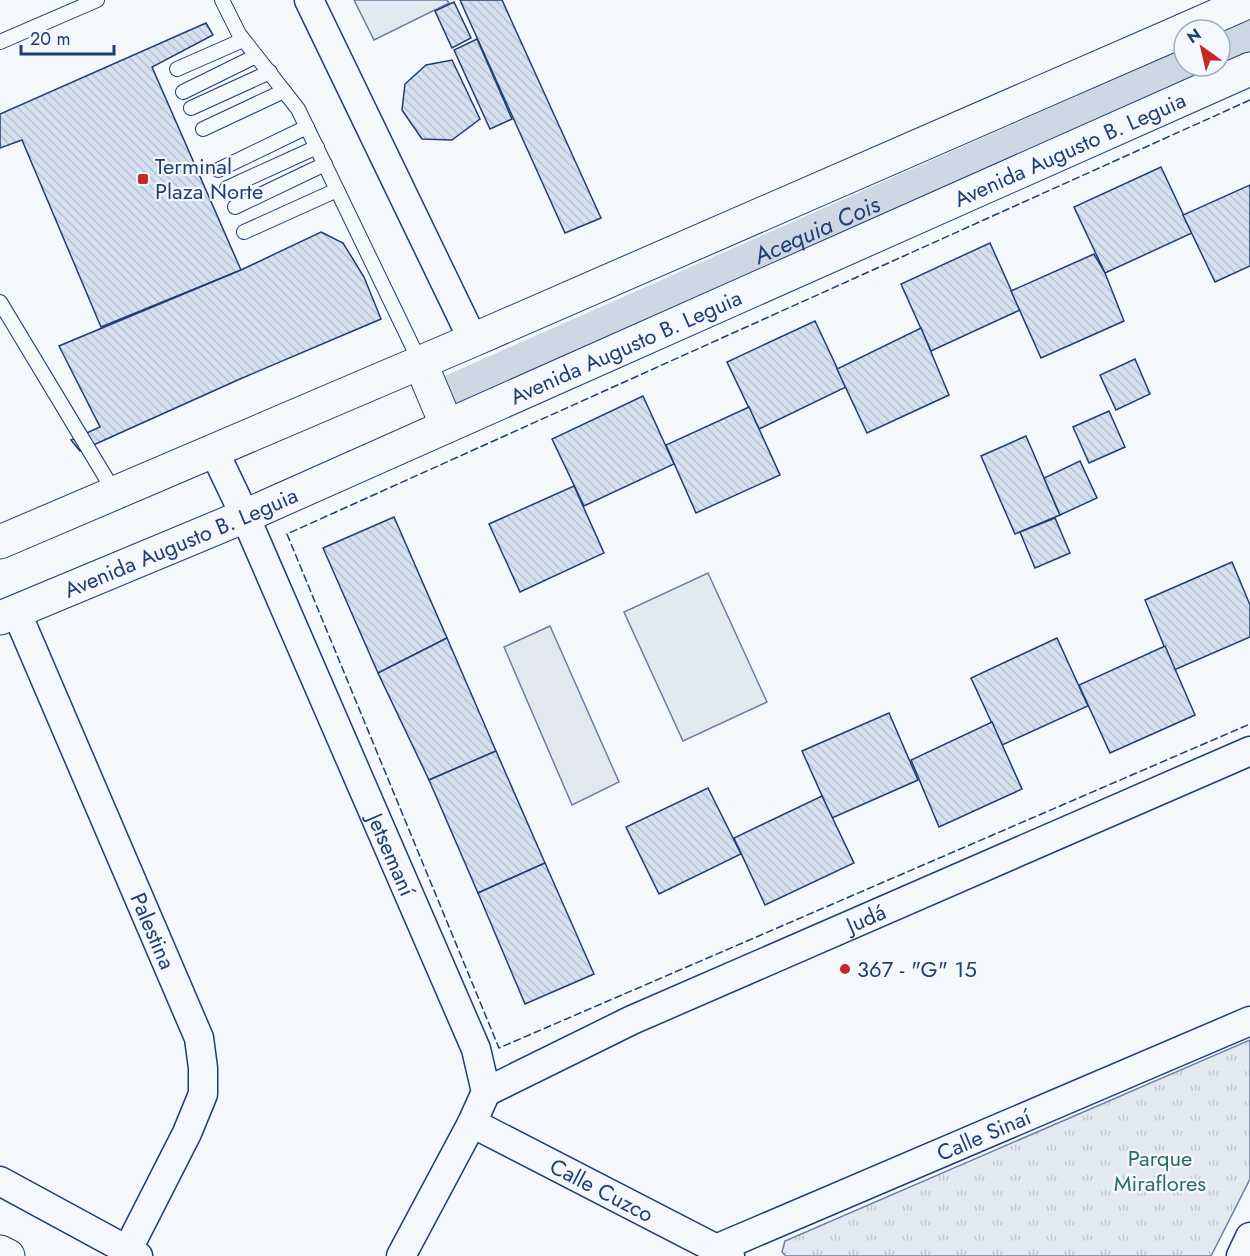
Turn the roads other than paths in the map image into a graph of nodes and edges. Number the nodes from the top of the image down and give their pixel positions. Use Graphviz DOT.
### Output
graph roads {
  1 [pos="97,0"];
  2 [pos="222,0"];
  3 [pos="309,0"];
  4 [pos="1250,1"];
  5 [pos="1211,18"];
  6 [pos="1172,35"];
  7 [pos="243,40"];
  8 [pos="0,42"];
  9 [pos="256,56"];
  10 [pos="177,69"];
  11 [pos="1250,69"];
  12 [pos="270,72"];
  13 [pos="284,91"];
  14 [pos="183,92"];
  15 [pos="191,108"];
  16 [pos="307,127"];
  17 [pos="202,129"];
  18 [pos="317,147"];
  19 [pos="325,164"];
  20 [pos="218,170"];
  21 [pos="227,188"];
  22 [pos="337,190"];
  23 [pos="235,207"];
  24 [pos="244,232"];
  25 [pos="0,302"];
  26 [pos="473,340"];
  27 [pos="420,362"];
  28 [pos="447,426"];
  29 [pos="214,451"];
  30 [pos="115,493"];
  31 [pos="245,516"];
  32 [pos="0,542"];
  33 [pos="8,614"];
  34 [pos="1250,751"];
  35 [pos="1250,1021"];
  36 [pos="486,1092"];
  37 [pos="472,1124"];
  38 [pos="0,1180"];
  39 [pos="1250,1237"];
  40 [pos="0,1252"];
  41 [pos="723,1252"];
  42 [pos="133,1253"];
  43 [pos="8,1256"];
  44 [pos="401,1256"];
  45 [pos="1241,1256"];
  1 -- 8 [label="lane"];
  2 -- 7 [label="lane"];
  3 -- 26 [label="street"];
  4 -- 5 [label="main road"];
  6 -- 26 [label="main road"];
  7 -- 9 [label="lane"];
  7 -- 10 [label="lane"];
  9 -- 12 [label="lane"];
  9 -- 14 [label="lane"];
  11 -- 28 [label="main road, Avenida Augusto B. Leguia"];
  12 -- 13 [label="lane"];
  12 -- 15 [label="lane"];
  13 -- 16 [label="lane"];
  13 -- 17 [label="lane"];
  16 -- 18 [label="lane"];
  16 -- 20 [label="lane"];
  18 -- 19 [label="lane"];
  18 -- 21 [label="lane"];
  19 -- 22 [label="lane"];
  19 -- 23 [label="lane"];
  22 -- 24 [label="lane"];
  22 -- 27 [label="lane"];
  25 -- 30 [label="lane"];
  26 -- 27 [label="main road"];
  27 -- 28 [label="main road"];
  27 -- 29 [label="main road"];
  28 -- 31 [label="main road, Avenida Augusto B. Leguia"];
  29 -- 30 [label="main road"];
  29 -- 31 [label="street, Jetsemaní"];
  30 -- 32 [label="main road"];
  31 -- 33 [label="main road, Avenida Augusto B. Leguia"];
  31 -- 36 [label="street, Jetsemaní"];
  33 -- 42 [label="street, Palestina"];
  34 -- 36 [label="street, Judá"];
  35 -- 41 [label="street, Calle Sinaí"];
  36 -- 37 [label="street"];
  37 -- 41 [label="street, Calle Cuzco"];
  37 -- 44 [label="street"];
  38 -- 42 [label="street"];
  39 -- 45 [label="street"];
  40 -- 43 [label="main road"];
}
